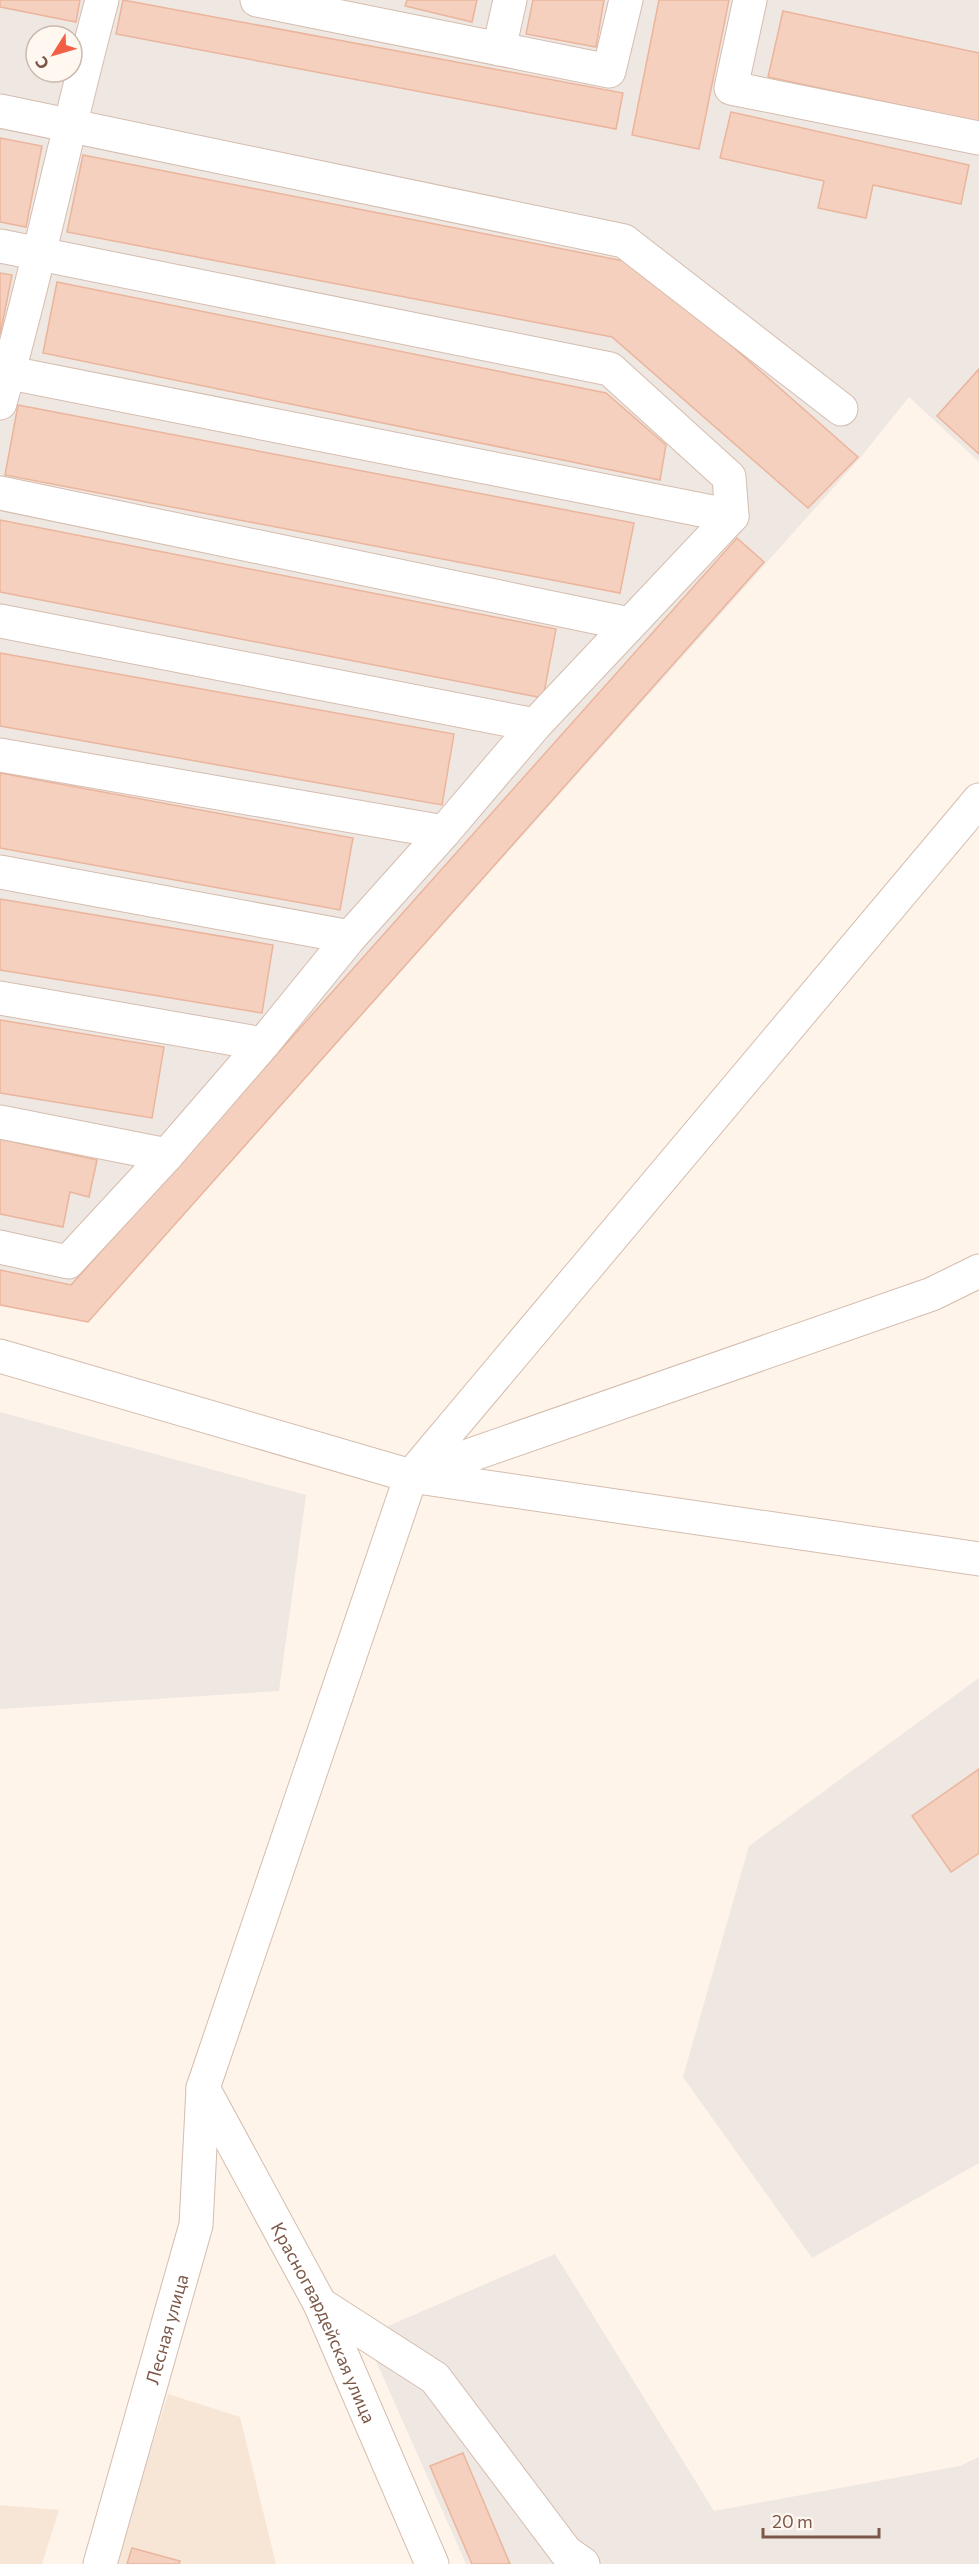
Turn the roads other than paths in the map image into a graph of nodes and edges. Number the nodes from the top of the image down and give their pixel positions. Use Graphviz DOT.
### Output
graph roads {
  1 [pos="102,0"];
  2 [pos="258,0"];
  3 [pos="510,0"];
  4 [pos="626,0"];
  5 [pos="750,0"];
  6 [pos="379,12"];
  7 [pos="499,49"];
  8 [pos="0,111"];
  9 [pos="69,125"];
  10 [pos="979,138"];
  11 [pos="0,246"];
  12 [pos="40,254"];
  13 [pos="4,372"];
  14 [pos="0,404"];
  15 [pos="841,409"];
  16 [pos="0,493"];
  17 [pos="732,516"];
  18 [pos="0,621"];
  19 [pos="629,624"];
  20 [pos="535,725"];
  21 [pos="0,755"];
  22 [pos="979,800"];
  23 [pos="444,832"];
  24 [pos="0,872"];
  25 [pos="350,937"];
  26 [pos="0,998"];
  27 [pos="263,1044"];
  28 [pos="0,1122"];
  29 [pos="167,1155"];
  30 [pos="0,1247"];
  31 [pos="979,1271"];
  32 [pos="0,1356"];
  33 [pos="411,1476"];
  34 [pos="979,1558"];
  35 [pos="203,2088"];
  36 [pos="320,2304"];
  37 [pos="100,2564"];
  38 [pos="432,2564"];
  39 [pos="583,2564"];
  1 -- 9 [label="street"];
  2 -- 6 [label="street"];
  3 -- 7 [label="street"];
  4 -- 7 [label="street"];
  5 -- 10 [label="street"];
  6 -- 7 [label="street"];
  8 -- 9 [label="street"];
  9 -- 12 [label="street"];
  9 -- 15 [label="street"];
  11 -- 12 [label="street"];
  12 -- 13 [label="street"];
  12 -- 17 [label="street"];
  13 -- 14 [label="street"];
  13 -- 17 [label="street"];
  16 -- 19 [label="street"];
  17 -- 19 [label="street"];
  18 -- 20 [label="street"];
  19 -- 20 [label="street"];
  20 -- 23 [label="street"];
  21 -- 23 [label="street"];
  22 -- 33 [label="street"];
  23 -- 25 [label="street"];
  24 -- 25 [label="street"];
  25 -- 27 [label="street"];
  26 -- 27 [label="street"];
  27 -- 29 [label="street"];
  28 -- 29 [label="street"];
  29 -- 30 [label="street"];
  31 -- 33 [label="street"];
  32 -- 33 [label="street"];
  33 -- 34 [label="street"];
  33 -- 35 [label="street, Лесная улица"];
  35 -- 36 [label="street, Красногвардейская улица"];
  35 -- 37 [label="street, Лесная улица"];
  36 -- 38 [label="street, Красногвардейская улица"];
  36 -- 39 [label="street"];
}
